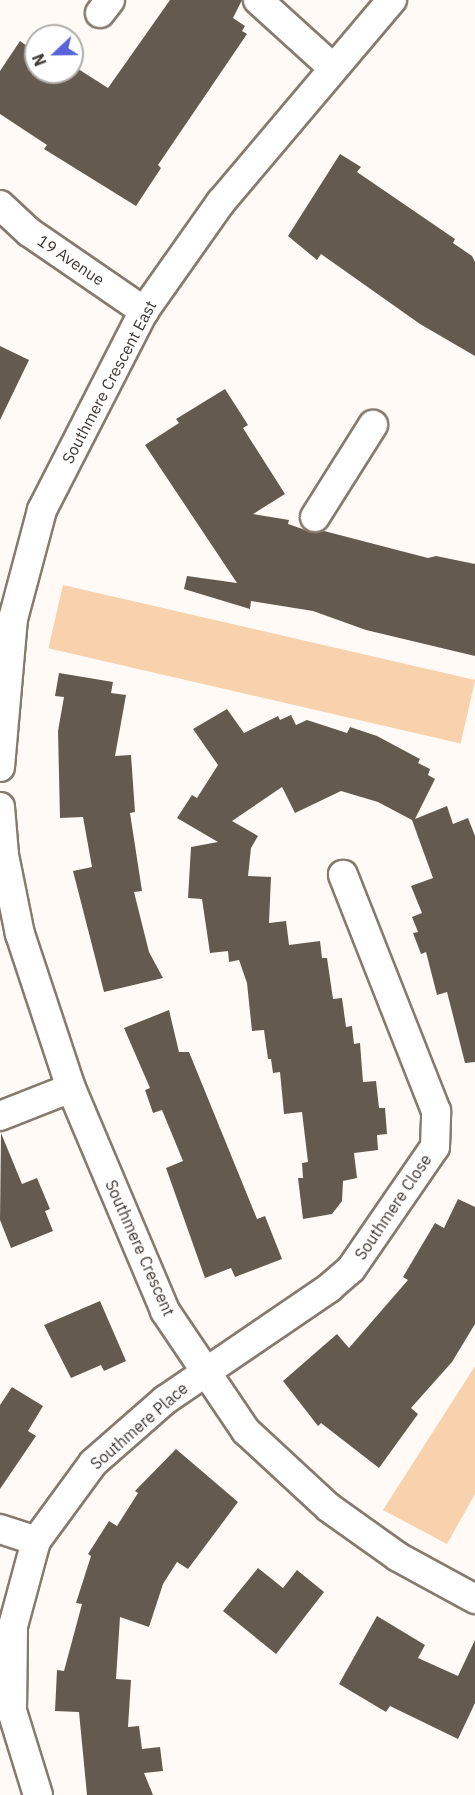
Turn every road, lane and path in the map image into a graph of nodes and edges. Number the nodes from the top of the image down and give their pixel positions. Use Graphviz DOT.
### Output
graph roads {
  1 [pos="258,0"];
  2 [pos="392,0"];
  3 [pos="332,67"];
  4 [pos="0,205"];
  5 [pos="144,311"];
  6 [pos="373,425"];
  7 [pos="315,517"];
  8 [pos="0,767"];
  9 [pos="0,807"];
  10 [pos="343,875"];
  11 [pos="71,1088"];
  12 [pos="0,1116"];
  13 [pos="203,1371"];
  14 [pos="0,1529"];
  15 [pos="36,1541"];
  16 [pos="475,1599"];
  17 [pos="38,1795"];
  1 -- 3 [label="street"];
  2 -- 3 [label="street, Southmere Crescent East"];
  3 -- 5 [label="street, Southmere Crescent East"];
  4 -- 5 [label="street, 19 Avenue"];
  5 -- 8 [label="street, Southmere Crescent East"];
  6 -- 7 [label="street"];
  9 -- 11 [label="street"];
  10 -- 13 [label="street, Southmere Close"];
  11 -- 12 [label="street"];
  11 -- 13 [label="street, Southmere Crescent"];
  13 -- 15 [label="street, Southmere Place"];
  13 -- 16 [label="street, Southmere Crescent"];
  14 -- 15 [label="street"];
  15 -- 17 [label="street, Southmere Place"];
}
